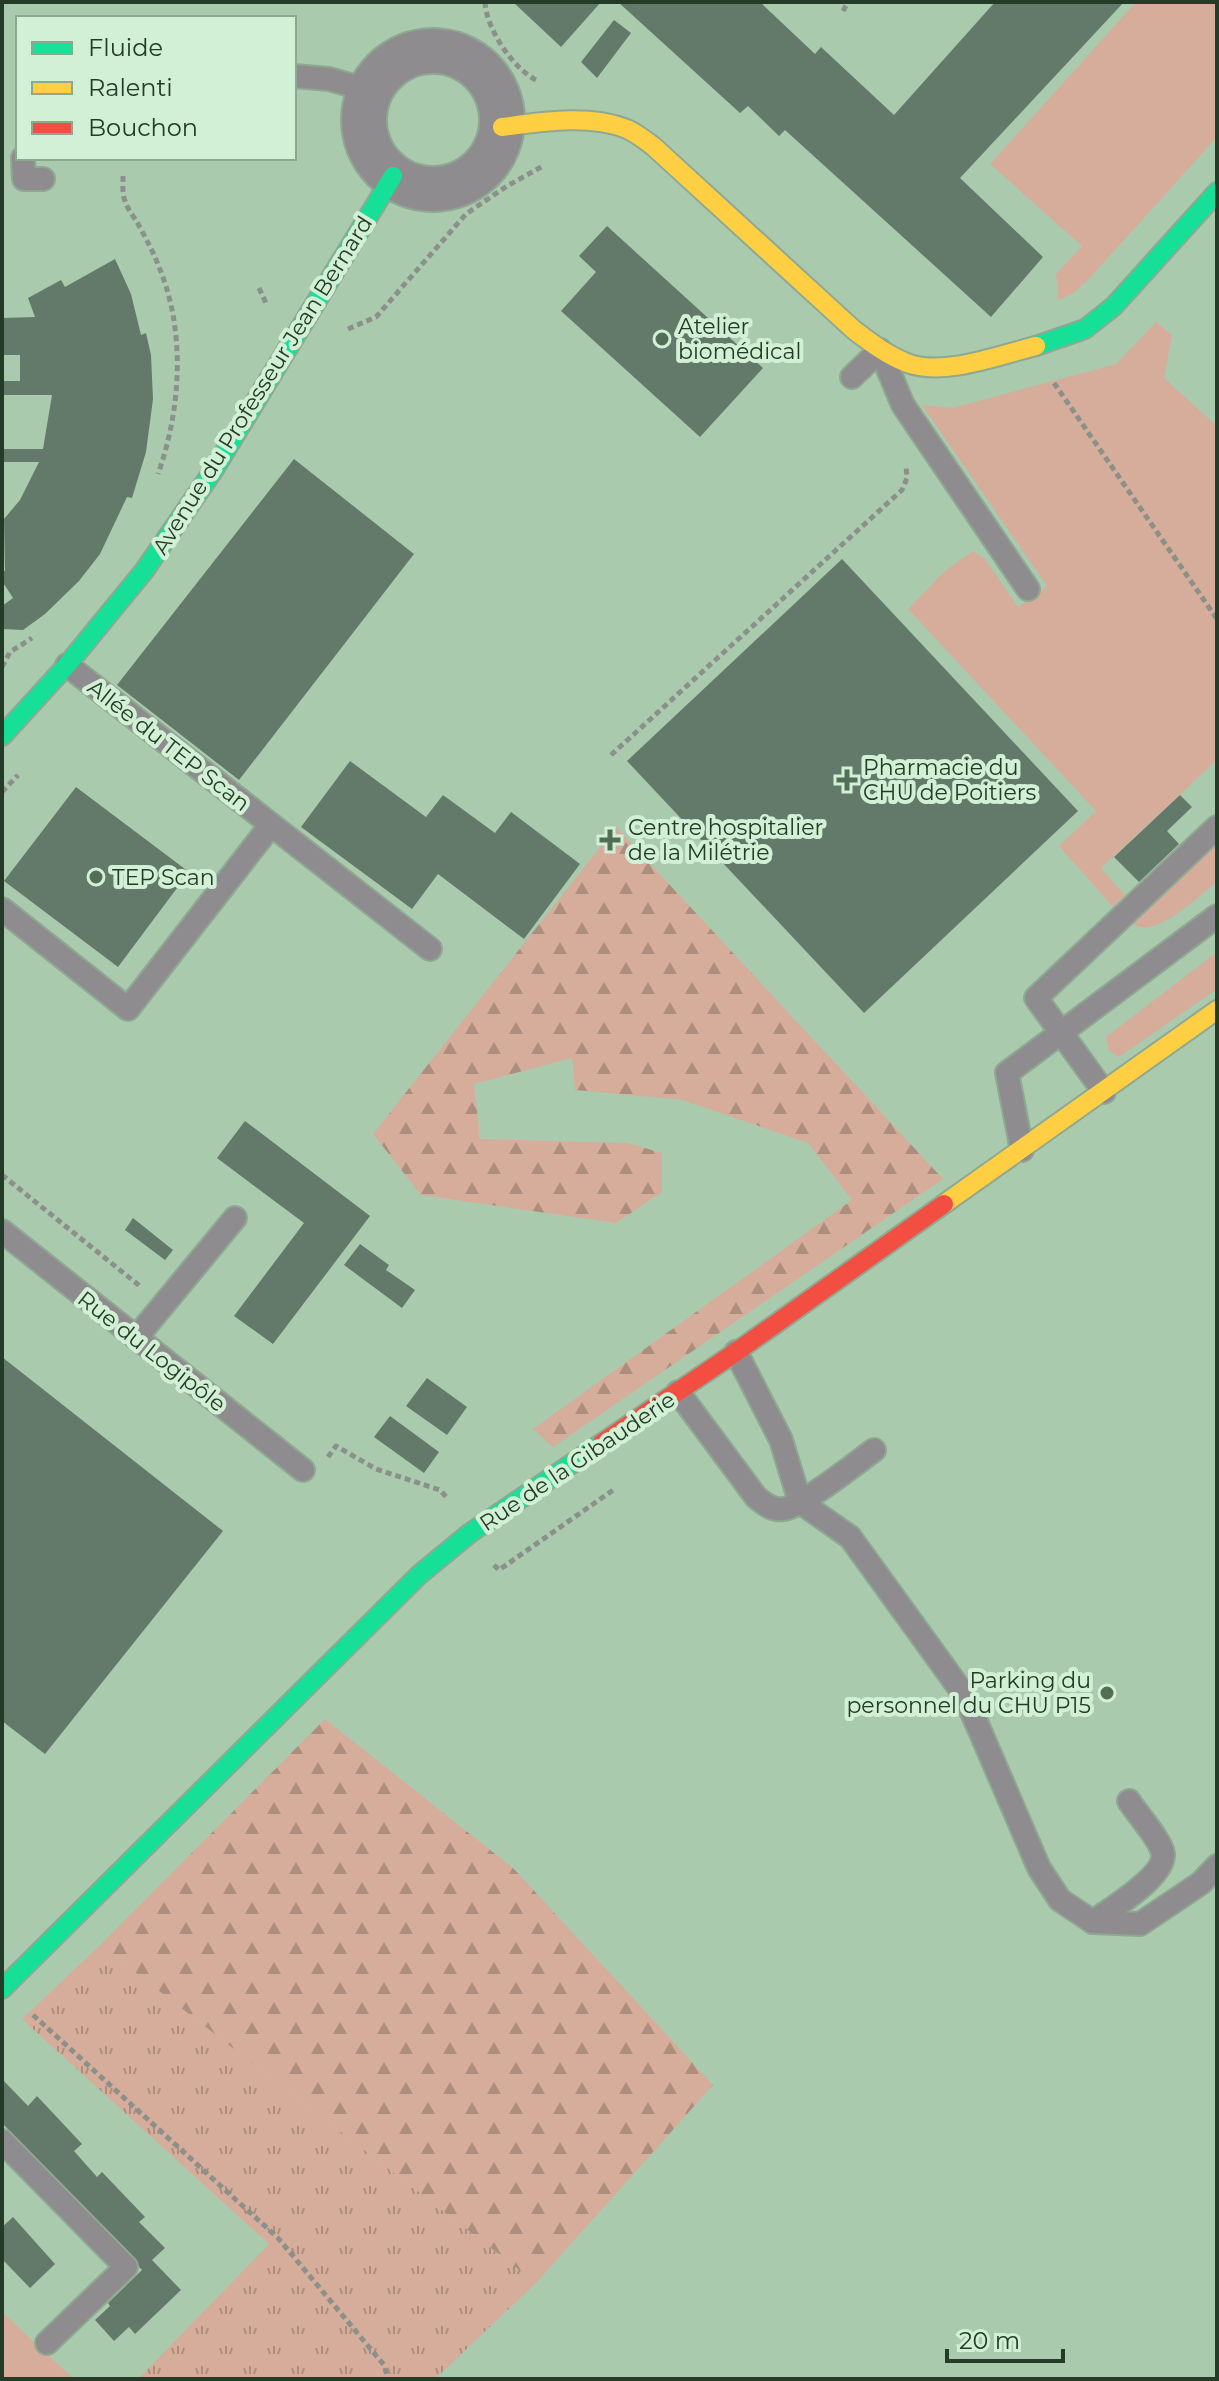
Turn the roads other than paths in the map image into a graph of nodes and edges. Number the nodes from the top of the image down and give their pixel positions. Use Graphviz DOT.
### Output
graph roads {
  1 [pos="296,76"];
  2 [pos="371,91"];
  3 [pos="502,127"];
  4 [pos="393,176"];
  5 [pos="1217,192"];
  6 [pos="880,350"];
  7 [pos="852,377"];
  8 [pos="1028,589"];
  9 [pos="67,665"];
  10 [pos="12,709"];
  11 [pos="2,736"];
  12 [pos="271,825"];
  13 [pos="1217,827"];
  14 [pos="2,909"];
  15 [pos="1217,916"];
  16 [pos="430,949"];
  17 [pos="1217,1010"];
  18 [pos="1061,1032"];
  19 [pos="1104,1092"];
  20 [pos="1022,1150"];
  21 [pos="235,1218"];
  22 [pos="2,1231"];
  23 [pos="136,1338"];
  24 [pos="736,1352"];
  25 [pos="678,1392"];
  26 [pos="874,1450"];
  27 [pos="303,1470"];
  28 [pos="800,1502"];
  29 [pos="1129,1801"];
  30 [pos="1217,1866"];
  31 [pos="1093,1922"];
  32 [pos="3,1988"];
  33 [pos="2,2141"];
  34 [pos="47,2343"];
  1 -- 2 [label="lane"];
  2 -- 3 [label="street"];
  2 -- 4 [label="street"];
  3 -- 4 [label="street"];
  3 -- 6 [label="street"];
  4 -- 9 [label="street, Avenue du Professeur Jean Bernard"];
  5 -- 6 [label="street"];
  6 -- 7 [label="lane"];
  6 -- 8 [label="lane"];
  9 -- 10 [label="street, Avenue du Professeur Jean Bernard"];
  9 -- 12 [label="lane, Allée du TEP Scan"];
  10 -- 11 [label="street, Avenue du Professeur Jean Bernard"];
  12 -- 14 [label="lane"];
  12 -- 16 [label="lane, Allée du TEP Scan"];
  13 -- 18 [label="lane"];
  15 -- 18 [label="lane"];
  17 -- 19 [label="street, Rue de la Gibauderie"];
  18 -- 19 [label="lane"];
  18 -- 20 [label="lane"];
  19 -- 20 [label="street, Rue de la Gibauderie"];
  20 -- 24 [label="street, Rue de la Gibauderie"];
  21 -- 23 [label="lane"];
  22 -- 23 [label="lane, Rue du Logipôle"];
  23 -- 27 [label="lane, Rue du Logipôle"];
  24 -- 25 [label="street, Rue de la Gibauderie"];
  24 -- 28 [label="lane"];
  25 -- 28 [label="lane"];
  25 -- 32 [label="street, Rue de la Gibauderie"];
  26 -- 28 [label="lane"];
  28 -- 31 [label="lane"];
  29 -- 31 [label="lane"];
  30 -- 31 [label="lane"];
  33 -- 34 [label="lane"];
}
